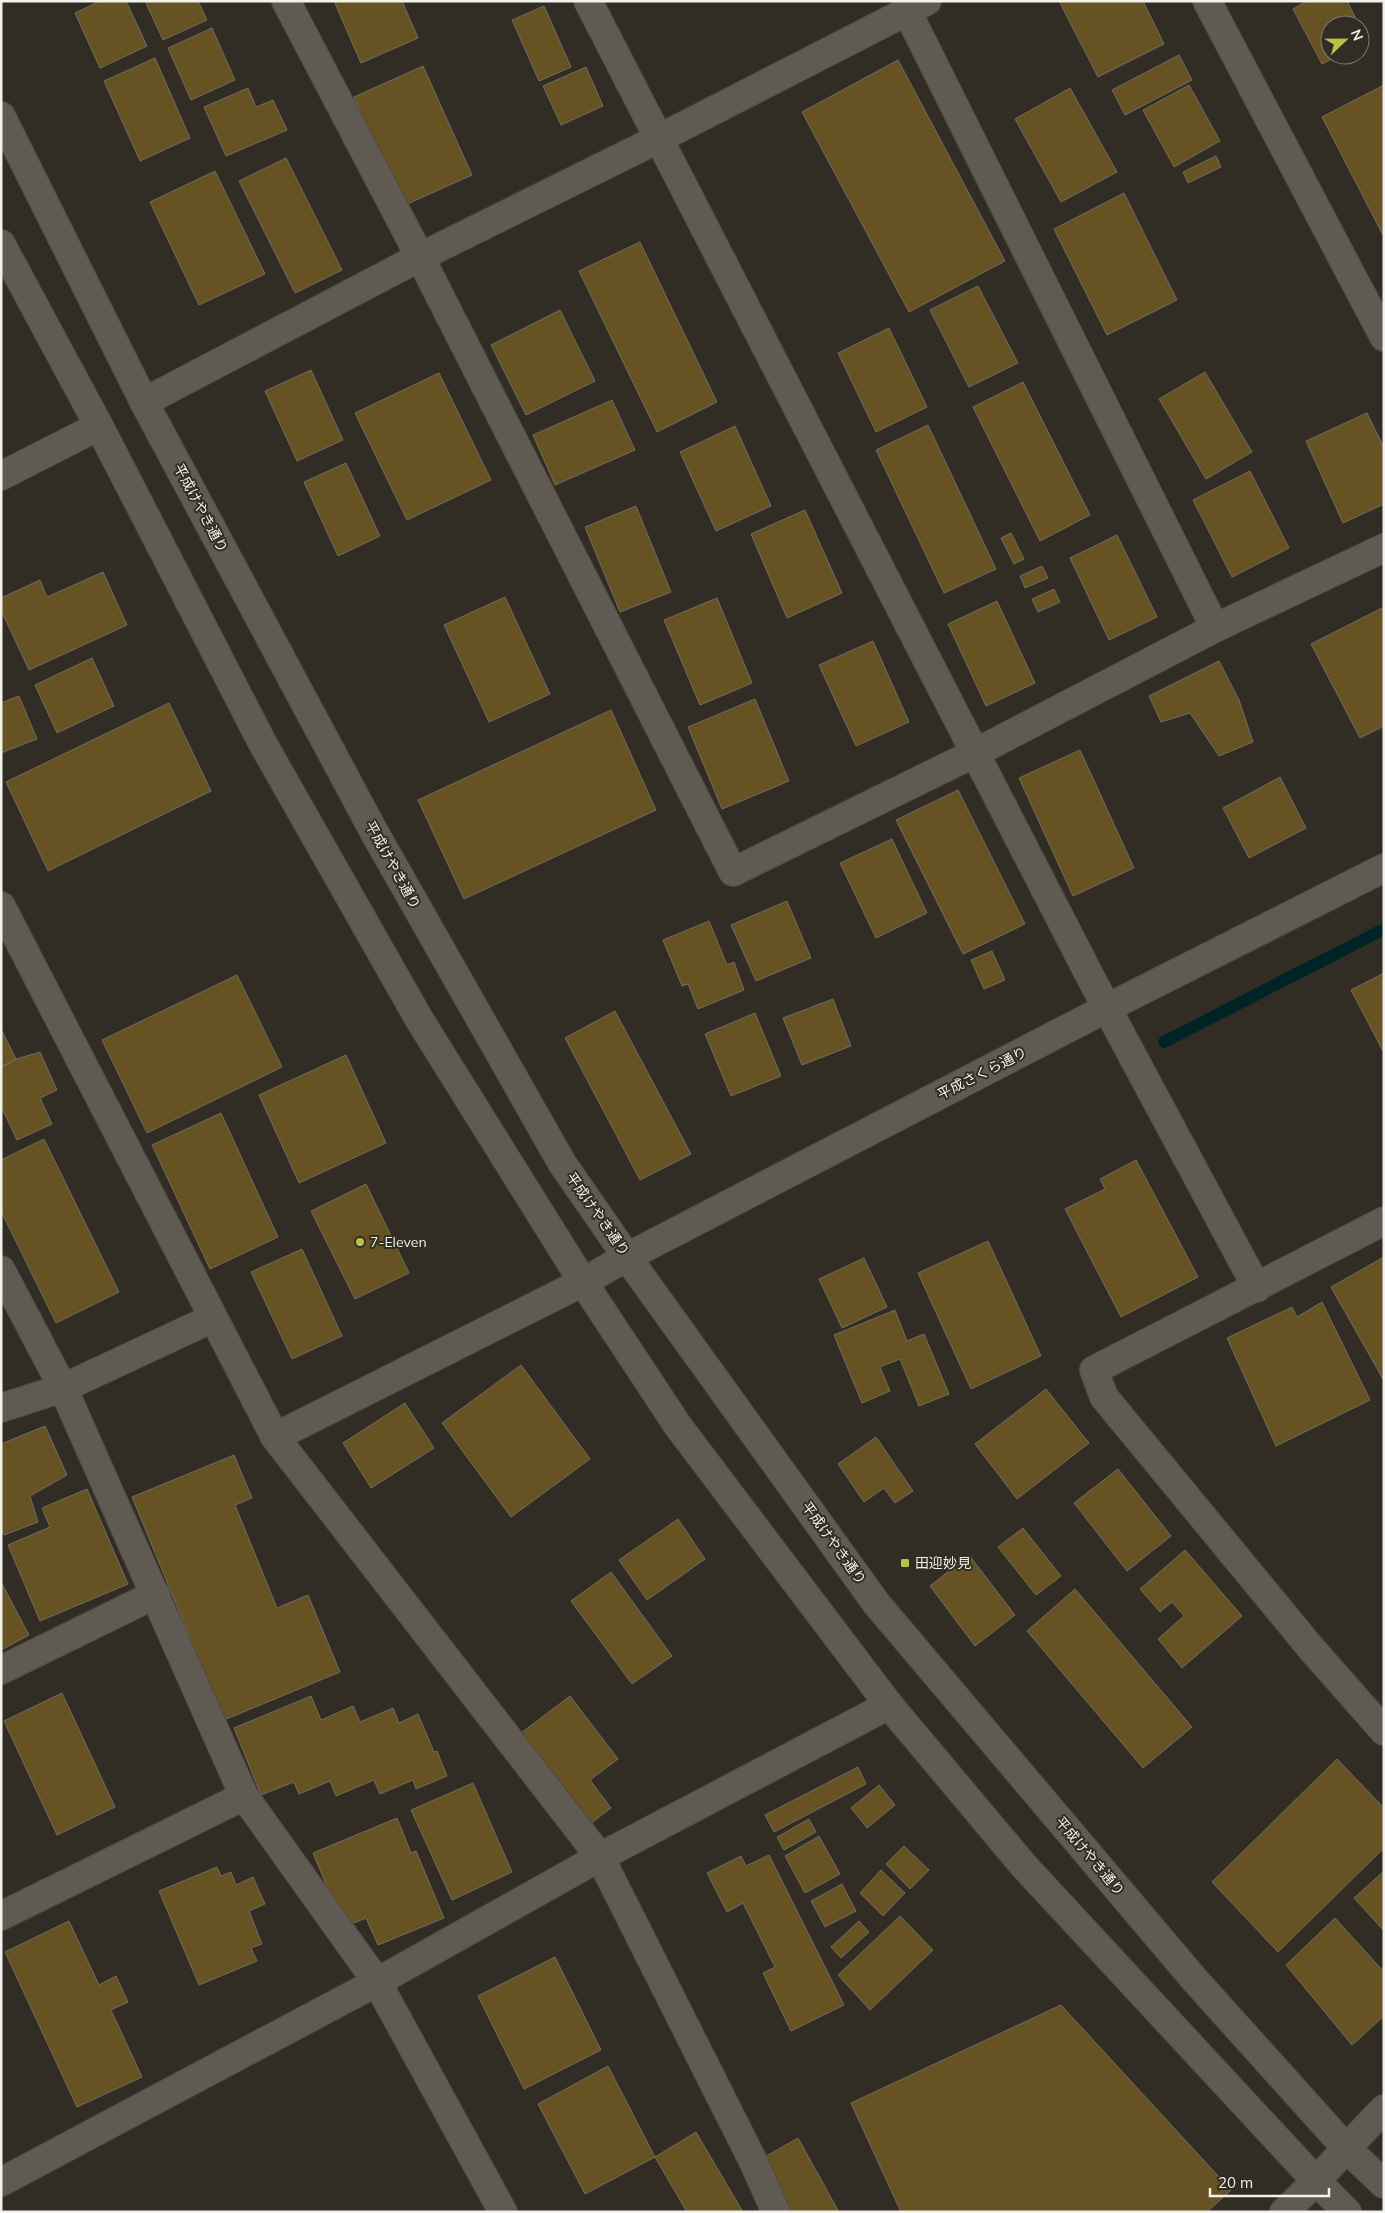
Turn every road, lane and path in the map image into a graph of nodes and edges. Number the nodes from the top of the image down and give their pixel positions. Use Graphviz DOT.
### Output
graph roads {
  1 [pos="286,1"];
  2 [pos="588,1"];
  3 [pos="1207,1"];
  4 [pos="917,6"];
  5 [pos="1,116"];
  6 [pos="660,138"];
  7 [pos="1,244"];
  8 [pos="420,257"];
  9 [pos="1384,337"];
  10 [pos="144,402"];
  11 [pos="100,426"];
  12 [pos="1,476"];
  13 [pos="1384,548"];
  14 [pos="1215,628"];
  15 [pos="975,753"];
  16 [pos="1384,868"];
  17 [pos="1,906"];
  18 [pos="1107,1008"];
  19 [pos="1384,1221"];
  20 [pos="627,1257"];
  21 [pos="1,1270"];
  22 [pos="583,1282"];
  23 [pos="1256,1288"];
  24 [pos="213,1318"];
  25 [pos="63,1388"];
  26 [pos="1,1408"];
  27 [pos="275,1437"];
  28 [pos="156,1594"];
  29 [pos="1,1670"];
  30 [pos="889,1705"];
  31 [pos="1384,1731"];
  32 [pos="244,1796"];
  33 [pos="600,1857"];
  34 [pos="1,1916"];
  35 [pos="377,1982"];
  36 [pos="1384,2109"];
  37 [pos="1346,2148"];
  38 [pos="1,2182"];
  39 [pos="1317,2182"];
  40 [pos="1384,2184"];
  41 [pos="503,2212"];
  42 [pos="776,2212"];
  43 [pos="1284,2212"];
  44 [pos="1347,2212"];
  1 -- 8 [label="street"];
  2 -- 6 [label="street"];
  3 -- 9 [label="street"];
  4 -- 6 [label="street"];
  4 -- 14 [label="street"];
  5 -- 10 [label="street, 平成けやき通り"];
  6 -- 8 [label="street"];
  6 -- 15 [label="street"];
  7 -- 11 [label="street"];
  8 -- 10 [label="street"];
  8 -- 15 [label="street"];
  10 -- 20 [label="street, 平成けやき通り"];
  11 -- 12 [label="street"];
  11 -- 22 [label="street"];
  13 -- 14 [label="street"];
  14 -- 15 [label="street"];
  15 -- 18 [label="street"];
  16 -- 18 [label="street, 平成さくら通り"];
  17 -- 24 [label="street"];
  18 -- 20 [label="street, 平成さくら通り"];
  18 -- 23 [label="street"];
  19 -- 23 [label="street"];
  20 -- 22 [label="street, 平成さくら通り"];
  20 -- 37 [label="street, 平成けやき通り"];
  21 -- 25 [label="street"];
  22 -- 27 [label="street, 平成さくら通り"];
  22 -- 30 [label="street"];
  23 -- 31 [label="street"];
  24 -- 25 [label="street"];
  24 -- 27 [label="street"];
  25 -- 26 [label="street"];
  25 -- 28 [label="street"];
  27 -- 33 [label="street"];
  28 -- 29 [label="street"];
  28 -- 32 [label="street"];
  30 -- 33 [label="street"];
  30 -- 39 [label="street"];
  32 -- 34 [label="street"];
  32 -- 35 [label="street"];
  33 -- 35 [label="street"];
  33 -- 42 [label="street"];
  35 -- 38 [label="street"];
  35 -- 41 [label="street"];
  36 -- 37 [label="street"];
  37 -- 39 [label="street"];
  37 -- 40 [label="street, 平成けやき通り"];
  39 -- 43 [label="street"];
  39 -- 44 [label="street"];
}
